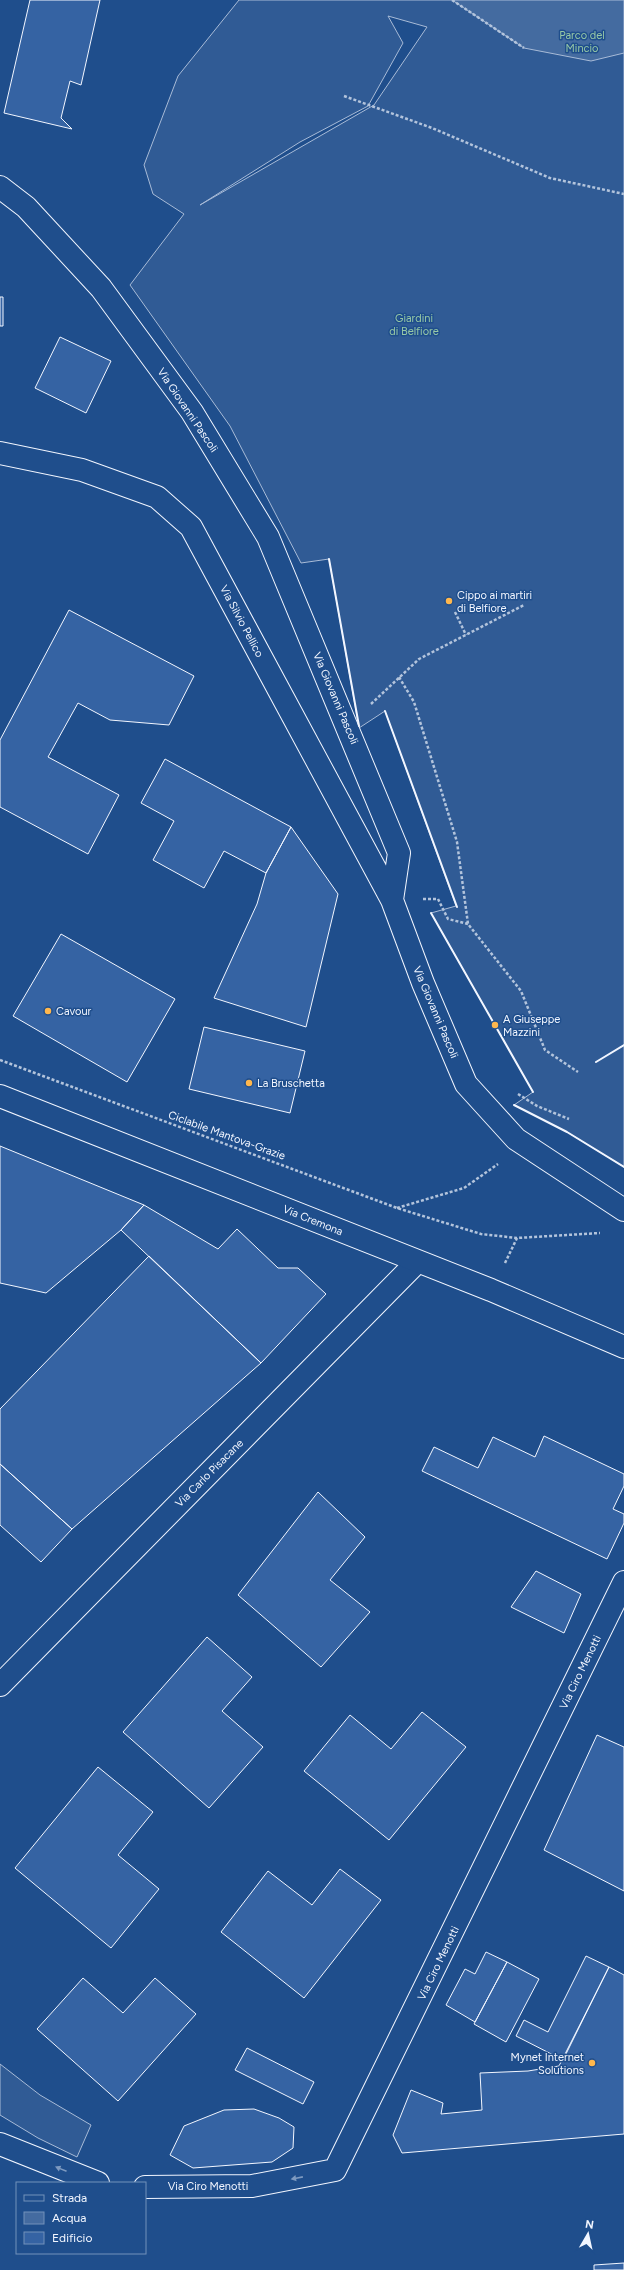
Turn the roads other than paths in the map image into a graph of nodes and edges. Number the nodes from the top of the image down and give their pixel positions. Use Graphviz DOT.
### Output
graph roads {
  1 [pos="0,187"];
  2 [pos="0,453"];
  3 [pos="392,900"];
  4 [pos="0,1096"];
  5 [pos="624,1210"];
  6 [pos="417,1262"];
  7 [pos="624,1347"];
  8 [pos="624,1584"];
  9 [pos="0,1685"];
  10 [pos="0,2144"];
  11 [pos="95,2182"];
  12 [pos="146,2187"];
  1 -- 3 [label="street, Via Giovanni Pascoli"];
  2 -- 3 [label="street, Via Silvio Pellico"];
  3 -- 5 [label="street, Via Giovanni Pascoli"];
  4 -- 6 [label="street, Via Cremona"];
  6 -- 7 [label="street, Via Cremona"];
  6 -- 9 [label="street, Via Carlo Pisacane"];
  8 -- 12 [label="street, Via Ciro Menotti, one-way"];
  11 -- 10 [label="street, one-way"];
}
